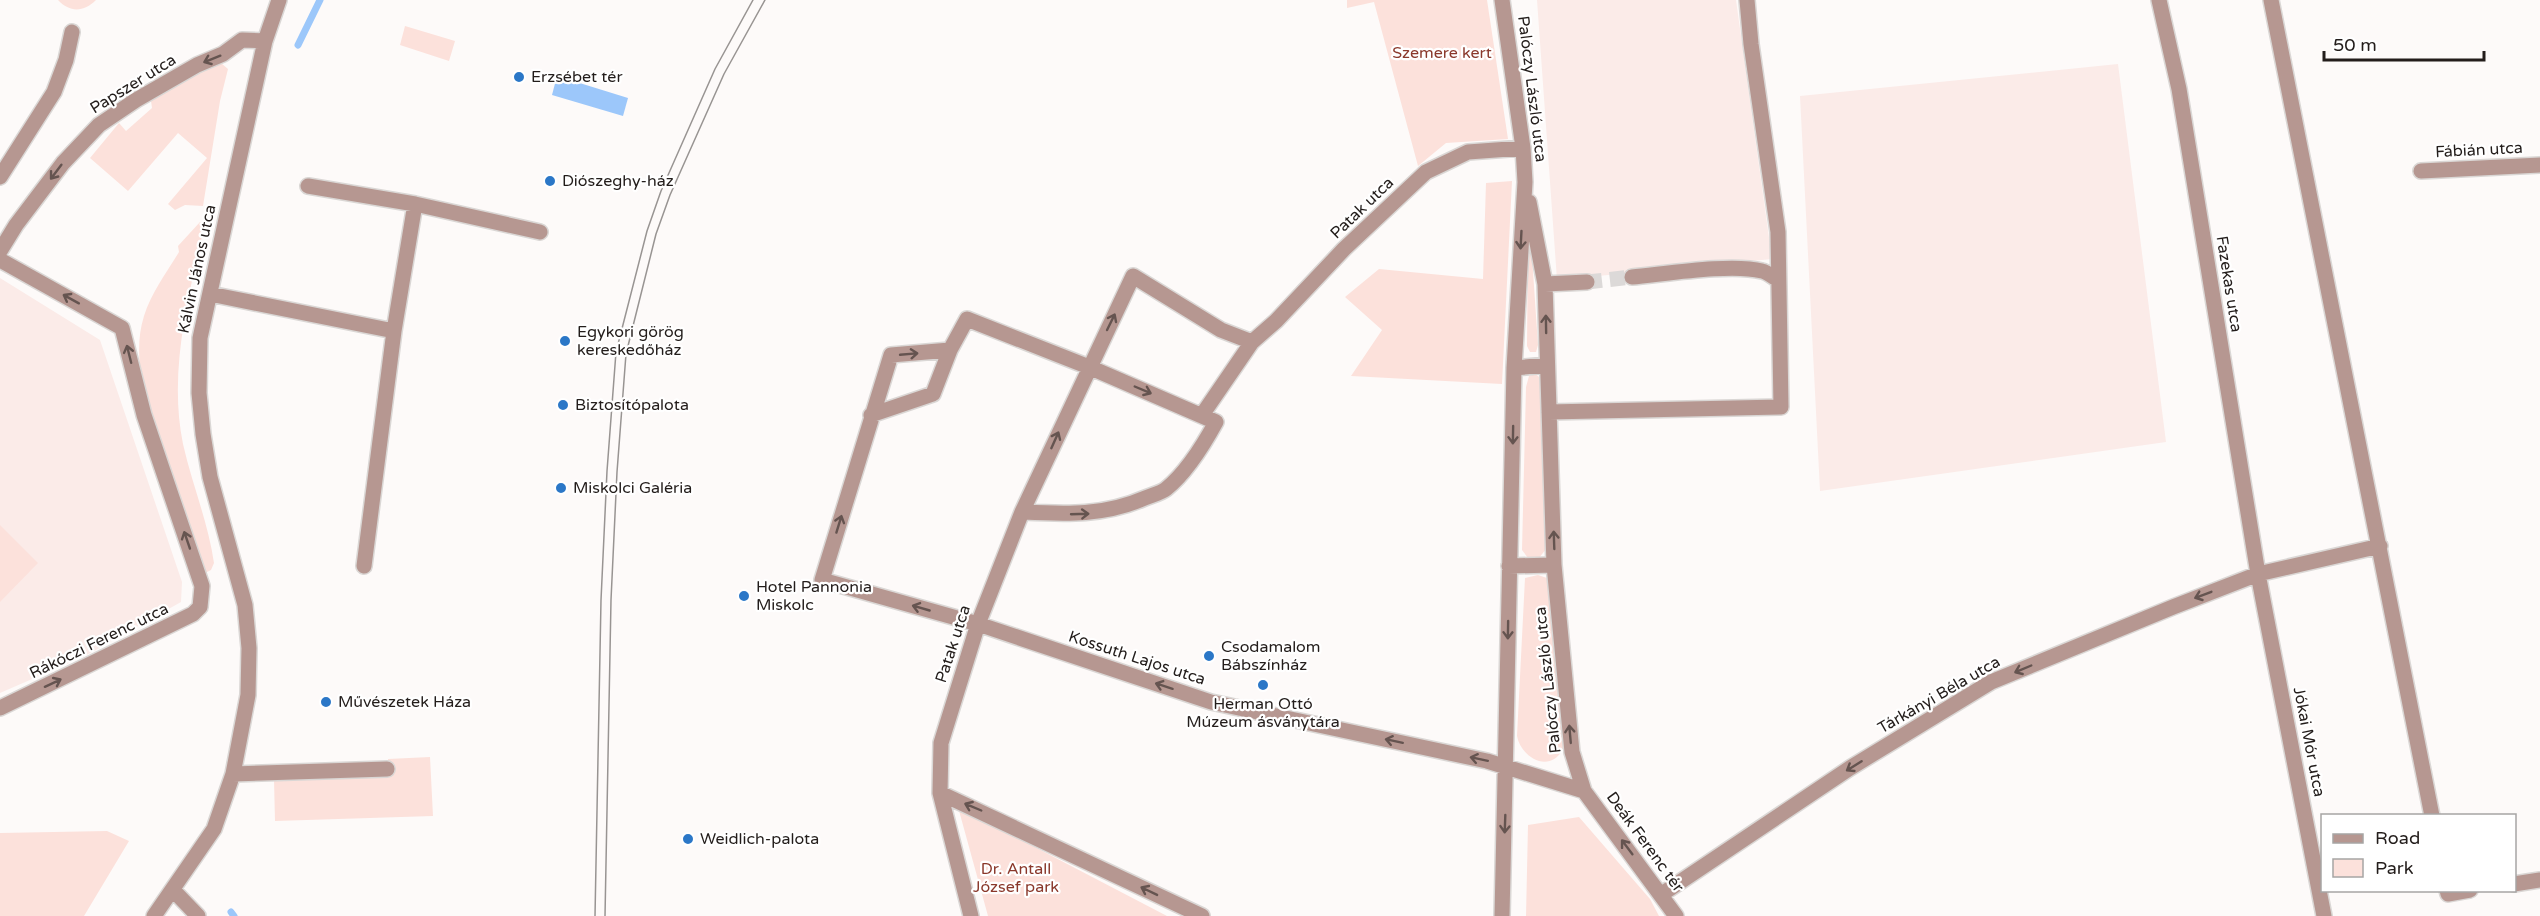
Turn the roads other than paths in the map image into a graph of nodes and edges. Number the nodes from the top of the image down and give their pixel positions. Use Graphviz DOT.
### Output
graph roads {
  1 [pos="279,0"];
  2 [pos="1502,0"];
  3 [pos="1747,0"];
  4 [pos="2159,0"];
  5 [pos="2271,0"];
  6 [pos="72,32"];
  7 [pos="265,41"];
  8 [pos="1523,148"];
  9 [pos="2540,165"];
  10 [pos="2421,171"];
  11 [pos="0,177"];
  12 [pos="1525,182"];
  13 [pos="308,186"];
  14 [pos="415,204"];
  15 [pos="540,232"];
  16 [pos="0,251"];
  17 [pos="0,260"];
  18 [pos="1632,278"];
  19 [pos="1778,280"];
  20 [pos="1587,282"];
  21 [pos="1545,284"];
  22 [pos="210,294"];
  23 [pos="394,332"];
  24 [pos="1252,342"];
  25 [pos="950,350"];
  26 [pos="1547,365"];
  27 [pos="1089,367"];
  28 [pos="1514,368"];
  29 [pos="1549,412"];
  30 [pos="871,415"];
  31 [pos="1202,416"];
  32 [pos="1022,512"];
  33 [pos="2380,546"];
  34 [pos="1554,565"];
  35 [pos="364,566"];
  36 [pos="1509,566"];
  37 [pos="2258,574"];
  38 [pos="978,624"];
  39 [pos="0,708"];
  40 [pos="1506,766"];
  41 [pos="387,769"];
  42 [pos="233,774"];
  43 [pos="1584,790"];
  44 [pos="940,793"];
  45 [pos="2432,814"];
  46 [pos="2540,880"];
  47 [pos="2516,884"];
  48 [pos="173,890"];
  49 [pos="2447,892"];
  50 [pos="2463,892"];
  51 [pos="1662,894"];
  52 [pos="154,916"];
  53 [pos="198,916"];
  54 [pos="971,916"];
  55 [pos="1202,916"];
  56 [pos="1502,916"];
  57 [pos="1676,916"];
  58 [pos="2324,916"];
  1 -- 7 [label="street, Kálvin János utca"];
  2 -- 8 [label="street, Palóczy László utca"];
  3 -- 19 [label="street"];
  4 -- 37 [label="street, Fazekas utca"];
  5 -- 33 [label="street"];
  6 -- 11 [label="street"];
  7 -- 16 [label="street, Papszer utca, one-way"];
  7 -- 22 [label="street, Kálvin János utca"];
  8 -- 12 [label="street, Palóczy László utca"];
  8 -- 24 [label="street, Patak utca"];
  9 -- 10 [label="street, Fábián utca"];
  12 -- 21 [label="street, Palóczy László utca"];
  12 -- 28 [label="street, Palóczy László utca, one-way"];
  13 -- 14 [label="street"];
  14 -- 15 [label="street"];
  14 -- 23 [label="street"];
  39 -- 17 [label="street, Rákóczi Ferenc utca, one-way"];
  18 -- 19 [label="street"];
  19 -- 29 [label="street"];
  20 -- 21 [label="street"];
  26 -- 21 [label="street, Palóczy László utca, one-way"];
  22 -- 23 [label="street"];
  22 -- 42 [label="street, Kálvin János utca"];
  23 -- 35 [label="street"];
  27 -- 24 [label="street, Patak utca, one-way"];
  24 -- 31 [label="street, Patak utca"];
  25 -- 27 [label="street"];
  25 -- 30 [label="street"];
  30 -- 25 [label="street, one-way"];
  26 -- 28 [label="street"];
  26 -- 29 [label="street, Palóczy László utca"];
  27 -- 31 [label="street, one-way"];
  32 -- 27 [label="street, Patak utca, one-way"];
  28 -- 36 [label="street, Palóczy László utca, one-way"];
  34 -- 29 [label="street, Palóczy László utca, one-way"];
  38 -- 30 [label="street, Kossuth Lajos utca, one-way"];
  32 -- 31 [label="street, one-way"];
  32 -- 38 [label="street, Patak utca"];
  33 -- 37 [label="street, Tárkányi Béla utca"];
  33 -- 45 [label="street"];
  34 -- 36 [label="street"];
  43 -- 34 [label="street, Palóczy László utca, one-way"];
  36 -- 40 [label="street, Palóczy László utca, one-way"];
  37 -- 51 [label="street, Tárkányi Béla utca, one-way"];
  37 -- 58 [label="street, Jókai Mór utca"];
  40 -- 38 [label="street, Kossuth Lajos utca, one-way"];
  38 -- 44 [label="street, Patak utca"];
  40 -- 43 [label="street, Kossuth Lajos utca"];
  40 -- 56 [label="street, Palóczy László utca, one-way"];
  41 -- 42 [label="street"];
  42 -- 48 [label="street, Kálvin János utca"];
  51 -- 43 [label="street, Deák Ferenc tér, one-way"];
  44 -- 54 [label="street"];
  55 -- 44 [label="street, one-way"];
  46 -- 47 [label="street"];
  48 -- 52 [label="street, Kálvin János utca"];
  48 -- 53 [label="street"];
  49 -- 50 [label="street"];
  51 -- 57 [label="street, Deák Ferenc tér"];
}
